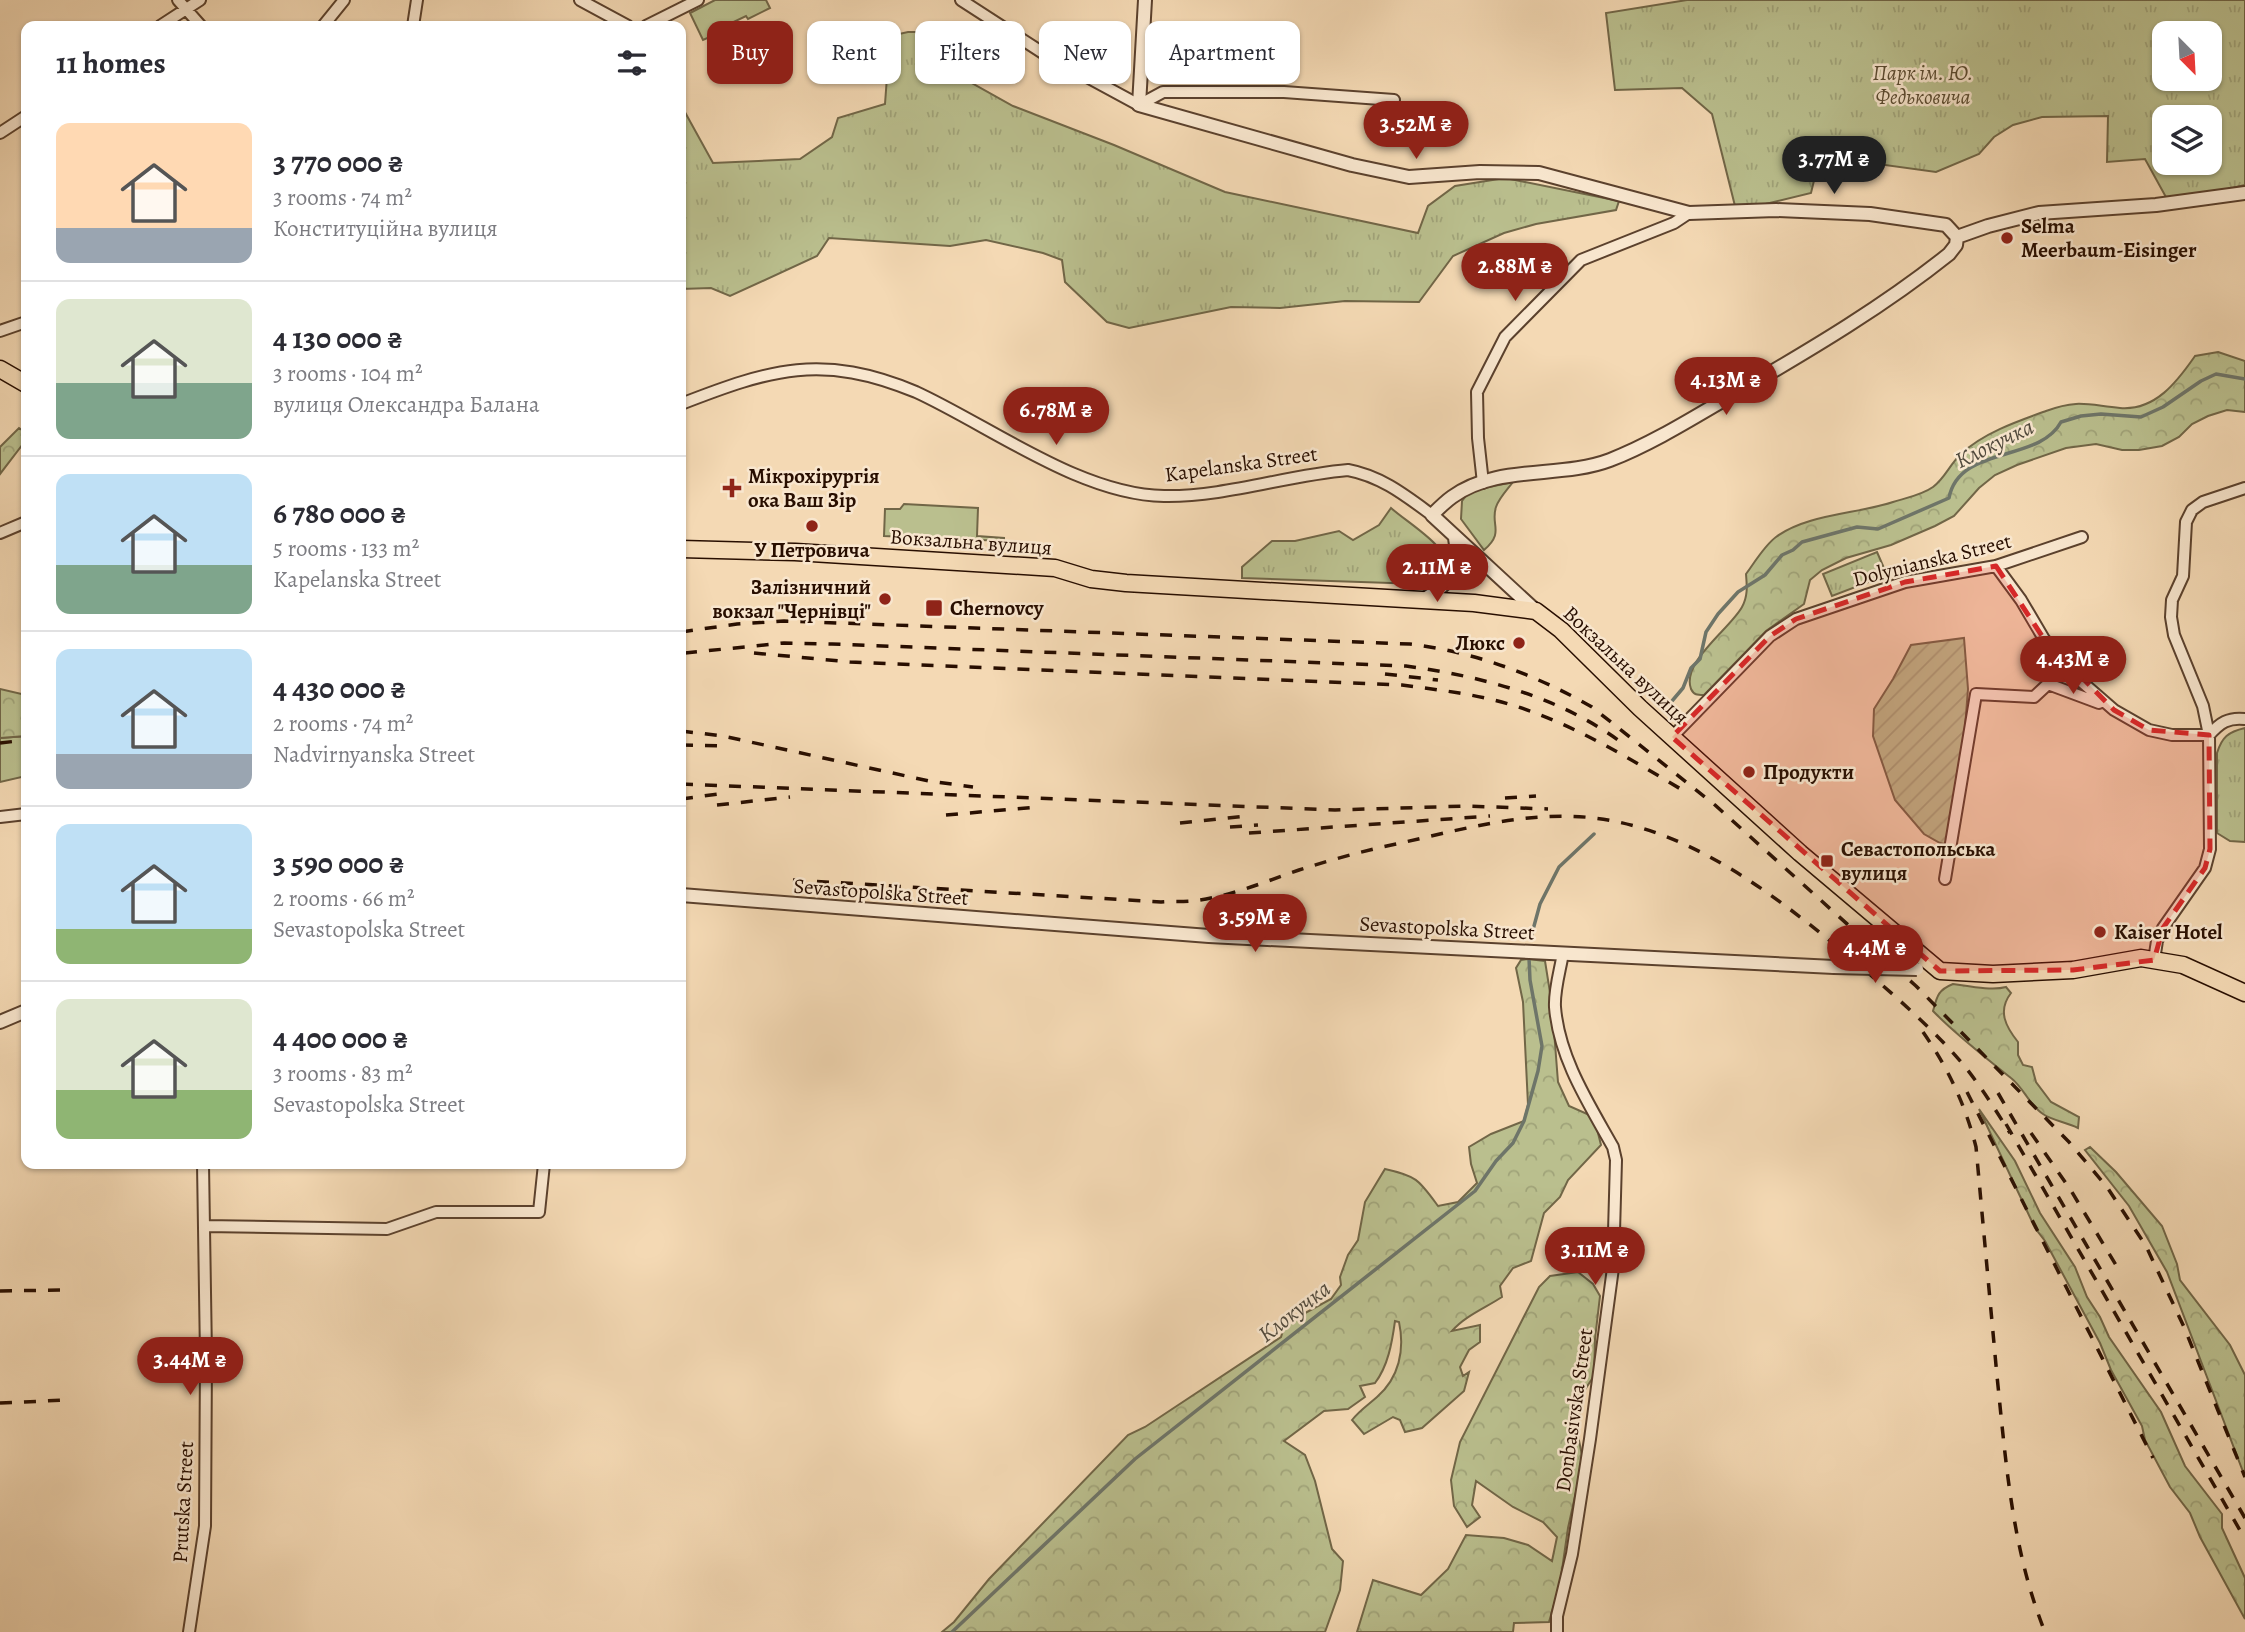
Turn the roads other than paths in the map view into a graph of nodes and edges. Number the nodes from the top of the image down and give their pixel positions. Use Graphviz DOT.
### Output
graph roads {
  1 [pos="200,0"];
  2 [pos="344,0"];
  3 [pos="417,0"];
  4 [pos="580,0"];
  5 [pos="698,0"];
  6 [pos="1145,0"];
  7 [pos="963,1"];
  8 [pos="182,5"];
  9 [pos="165,21"];
  10 [pos="196,21"];
  11 [pos="327,21"];
  12 [pos="414,21"];
  13 [pos="619,21"];
  14 [pos="656,21"];
  15 [pos="1394,100"];
  16 [pos="1139,105"];
  17 [pos="21,119"];
  18 [pos="0,134"];
  19 [pos="2245,193"];
  20 [pos="1689,213"];
  21 [pos="1957,237"];
  22 [pos="21,324"];
  23 [pos="0,331"];
  24 [pos="0,369"];
  25 [pos="21,381"];
  26 [pos="686,402"];
  27 [pos="1483,482"];
  28 [pos="2245,488"];
  29 [pos="1432,515"];
  30 [pos="21,524"];
  31 [pos="0,533"];
  32 [pos="2082,537"];
  33 [pos="1455,538"];
  34 [pos="686,549"];
  35 [pos="1996,566"];
  36 [pos="1447,582"];
  37 [pos="1423,600"];
  38 [pos="1461,602"];
  39 [pos="1536,611"];
  40 [pos="2114,710"];
  41 [pos="2245,719"];
  42 [pos="2208,736"];
  43 [pos="1672,737"];
  44 [pos="21,815"];
  45 [pos="0,817"];
  46 [pos="1945,879"];
  47 [pos="686,895"];
  48 [pos="1563,953"];
  49 [pos="2154,960"];
  50 [pos="1940,971"];
  51 [pos="2245,993"];
  52 [pos="21,1013"];
  53 [pos="0,1022"];
  54 [pos="204,1169"];
  55 [pos="543,1169"];
  56 [pos="204,1226"];
  57 [pos="189,1632"];
  58 [pos="1557,1632"];
  1 -- 8 [label="street"];
  2 -- 11 [label="street"];
  3 -- 12 [label="street"];
  4 -- 13 [label="street"];
  5 -- 14 [label="street"];
  6 -- 16 [label="street"];
  7 -- 16 [label="street"];
  8 -- 9 [label="street"];
  8 -- 10 [label="street"];
  15 -- 16 [label="street"];
  16 -- 20 [label="street"];
  17 -- 18 [label="street"];
  19 -- 21 [label="street"];
  20 -- 21 [label="street"];
  20 -- 27 [label="street"];
  21 -- 27 [label="street"];
  22 -- 23 [label="street"];
  24 -- 25 [label="main road"];
  26 -- 29 [label="street, Kapelanska Street"];
  27 -- 29 [label="street"];
  28 -- 42 [label="street"];
  29 -- 33 [label="street, Kapelanska Street"];
  30 -- 31 [label="street"];
  32 -- 35 [label="street, Dolynianska Street"];
  33 -- 36 [label="street"];
  33 -- 39 [label="street, Kapelanska Street"];
  34 -- 37 [label="main road, Вокзальна вулиця"];
  35 -- 40 [label="street"];
  35 -- 43 [label="street, Dolynianska Street"];
  36 -- 37 [label="street"];
  36 -- 38 [label="street"];
  37 -- 38 [label="main road, Вокзальна вулиця"];
  38 -- 39 [label="main road, Вокзальна вулиця"];
  39 -- 43 [label="main road, Вокзальна вулиця"];
  40 -- 42 [label="street"];
  40 -- 46 [label="street"];
  41 -- 42 [label="street"];
  42 -- 49 [label="street"];
  43 -- 50 [label="main road, Вокзальна вулиця"];
  44 -- 45 [label="street"];
  47 -- 48 [label="street, Sevastopolska Street"];
  48 -- 50 [label="street, Sevastopolska Street, bridge"];
  48 -- 58 [label="street, Donbasivska Street"];
  49 -- 50 [label="main road"];
  49 -- 51 [label="main road"];
  52 -- 53 [label="street"];
  54 -- 56 [label="street, Prutska Street"];
  55 -- 56 [label="street"];
  56 -- 57 [label="street, Prutska Street"];
}
